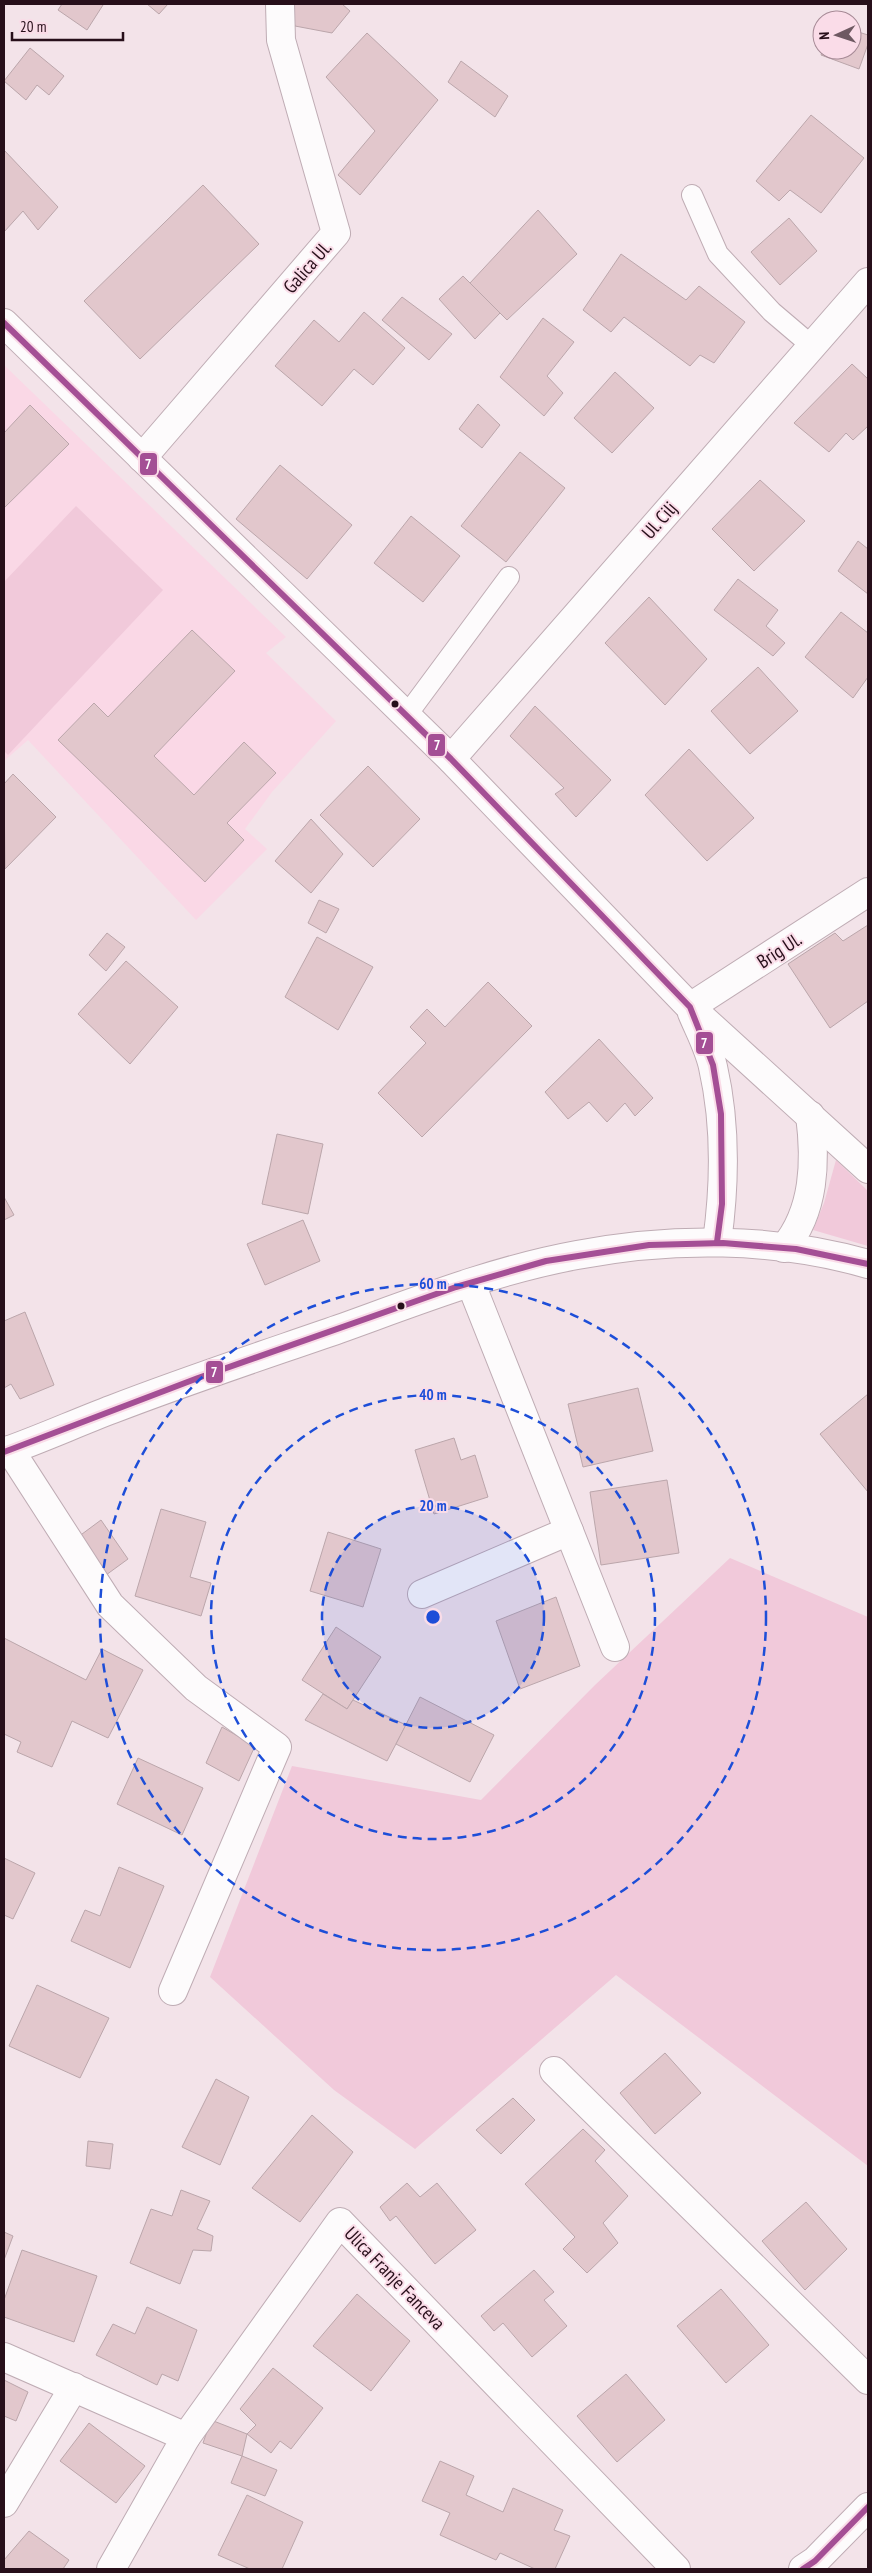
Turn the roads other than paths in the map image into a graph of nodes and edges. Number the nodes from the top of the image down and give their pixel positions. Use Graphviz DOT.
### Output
graph roads {
  1 [pos="280,4"];
  2 [pos="692,195"];
  3 [pos="868,282"];
  4 [pos="4,323"];
  5 [pos="812,346"];
  6 [pos="142,458"];
  7 [pos="510,577"];
  8 [pos="406,716"];
  9 [pos="450,759"];
  10 [pos="868,892"];
  11 [pos="690,1007"];
  12 [pos="810,1115"];
  13 [pos="868,1170"];
  14 [pos="717,1242"];
  15 [pos="784,1248"];
  16 [pos="868,1264"];
  17 [pos="471,1284"];
  18 [pos="7,1451"];
  19 [pos="569,1531"];
  20 [pos="422,1594"];
  21 [pos="615,1647"];
  22 [pos="173,1991"];
  23 [pos="554,2071"];
  24 [pos="4,2357"];
  25 [pos="868,2380"];
  26 [pos="74,2387"];
  27 [pos="186,2438"];
  28 [pos="4,2502"];
  29 [pos="868,2507"];
  30 [pos="810,2566"];
  31 [pos="111,2569"];
  32 [pos="676,2569"];
  1 -- 6 [label="street, Galica Ul."];
  2 -- 5 [label="lane"];
  3 -- 5 [label="street, Ul. Cilj"];
  4 -- 6 [label="street"];
  5 -- 9 [label="street, Ul. Cilj"];
  6 -- 8 [label="street"];
  7 -- 8 [label="lane"];
  8 -- 9 [label="street"];
  9 -- 11 [label="street"];
  10 -- 11 [label="street, Brig Ul."];
  11 -- 12 [label="street"];
  11 -- 14 [label="street"];
  12 -- 13 [label="street"];
  12 -- 15 [label="street"];
  14 -- 15 [label="street"];
  14 -- 17 [label="street"];
  15 -- 16 [label="street"];
  17 -- 18 [label="street"];
  17 -- 19 [label="street"];
  18 -- 22 [label="street"];
  19 -- 20 [label="street"];
  19 -- 21 [label="street"];
  23 -- 25 [label="street"];
  24 -- 26 [label="street"];
  26 -- 27 [label="street"];
  26 -- 28 [label="street"];
  27 -- 31 [label="street, Ulica Franje Fanceva"];
  27 -- 32 [label="street, Ulica Franje Fanceva"];
  29 -- 30 [label="street"];
}
